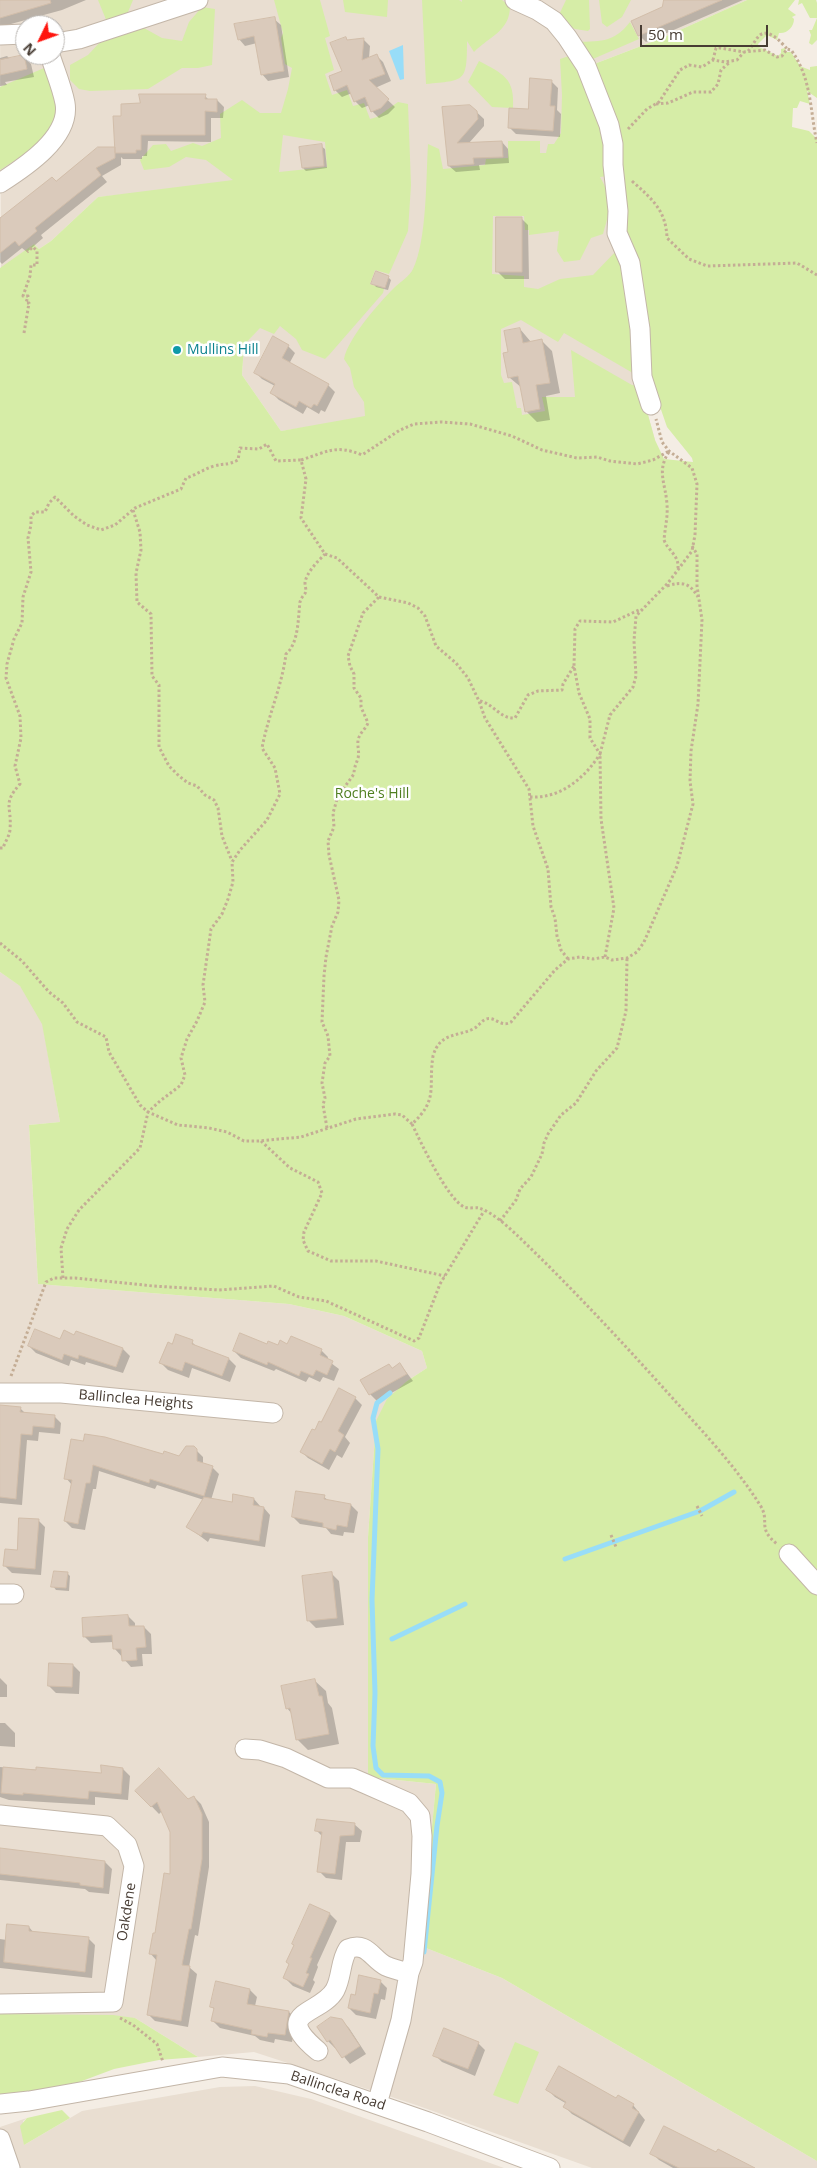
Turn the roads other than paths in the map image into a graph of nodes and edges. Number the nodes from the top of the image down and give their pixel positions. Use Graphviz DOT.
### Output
graph roads {
  1 [pos="198,0"];
  2 [pos="516,0"];
  3 [pos="100,22"];
  4 [pos="65,31"];
  5 [pos="15,34"];
  6 [pos="0,35"];
  7 [pos="65,41"];
  8 [pos="15,44"];
  9 [pos="0,45"];
  10 [pos="53,65"];
  11 [pos="0,183"];
  12 [pos="651,405"];
  13 [pos="2,1393"];
  14 [pos="272,1413"];
  15 [pos="789,1554"];
  16 [pos="817,1585"];
  17 [pos="245,1749"];
  18 [pos="0,1815"];
  19 [pos="409,1974"];
  20 [pos="0,2004"];
  21 [pos="318,2051"];
  22 [pos="0,2104"];
  23 [pos="378,2104"];
  24 [pos="0,2139"];
  25 [pos="10,2168"];
  26 [pos="550,2168"];
  1 -- 7 [label="street"];
  2 -- 12 [label="street"];
  3 -- 4 [label="street"];
  5 -- 6 [label="street"];
  8 -- 9 [label="street"];
  10 -- 11 [label="street"];
  13 -- 14 [label="street, Ballinclea Heights"];
  15 -- 16 [label="street"];
  17 -- 19 [label="street"];
  18 -- 20 [label="street, Oakdene"];
  19 -- 21 [label="street"];
  19 -- 23 [label="street"];
  22 -- 23 [label="street, Ballinclea Road"];
  23 -- 26 [label="street, Ballinclea Road"];
  24 -- 25 [label="street"];
}
